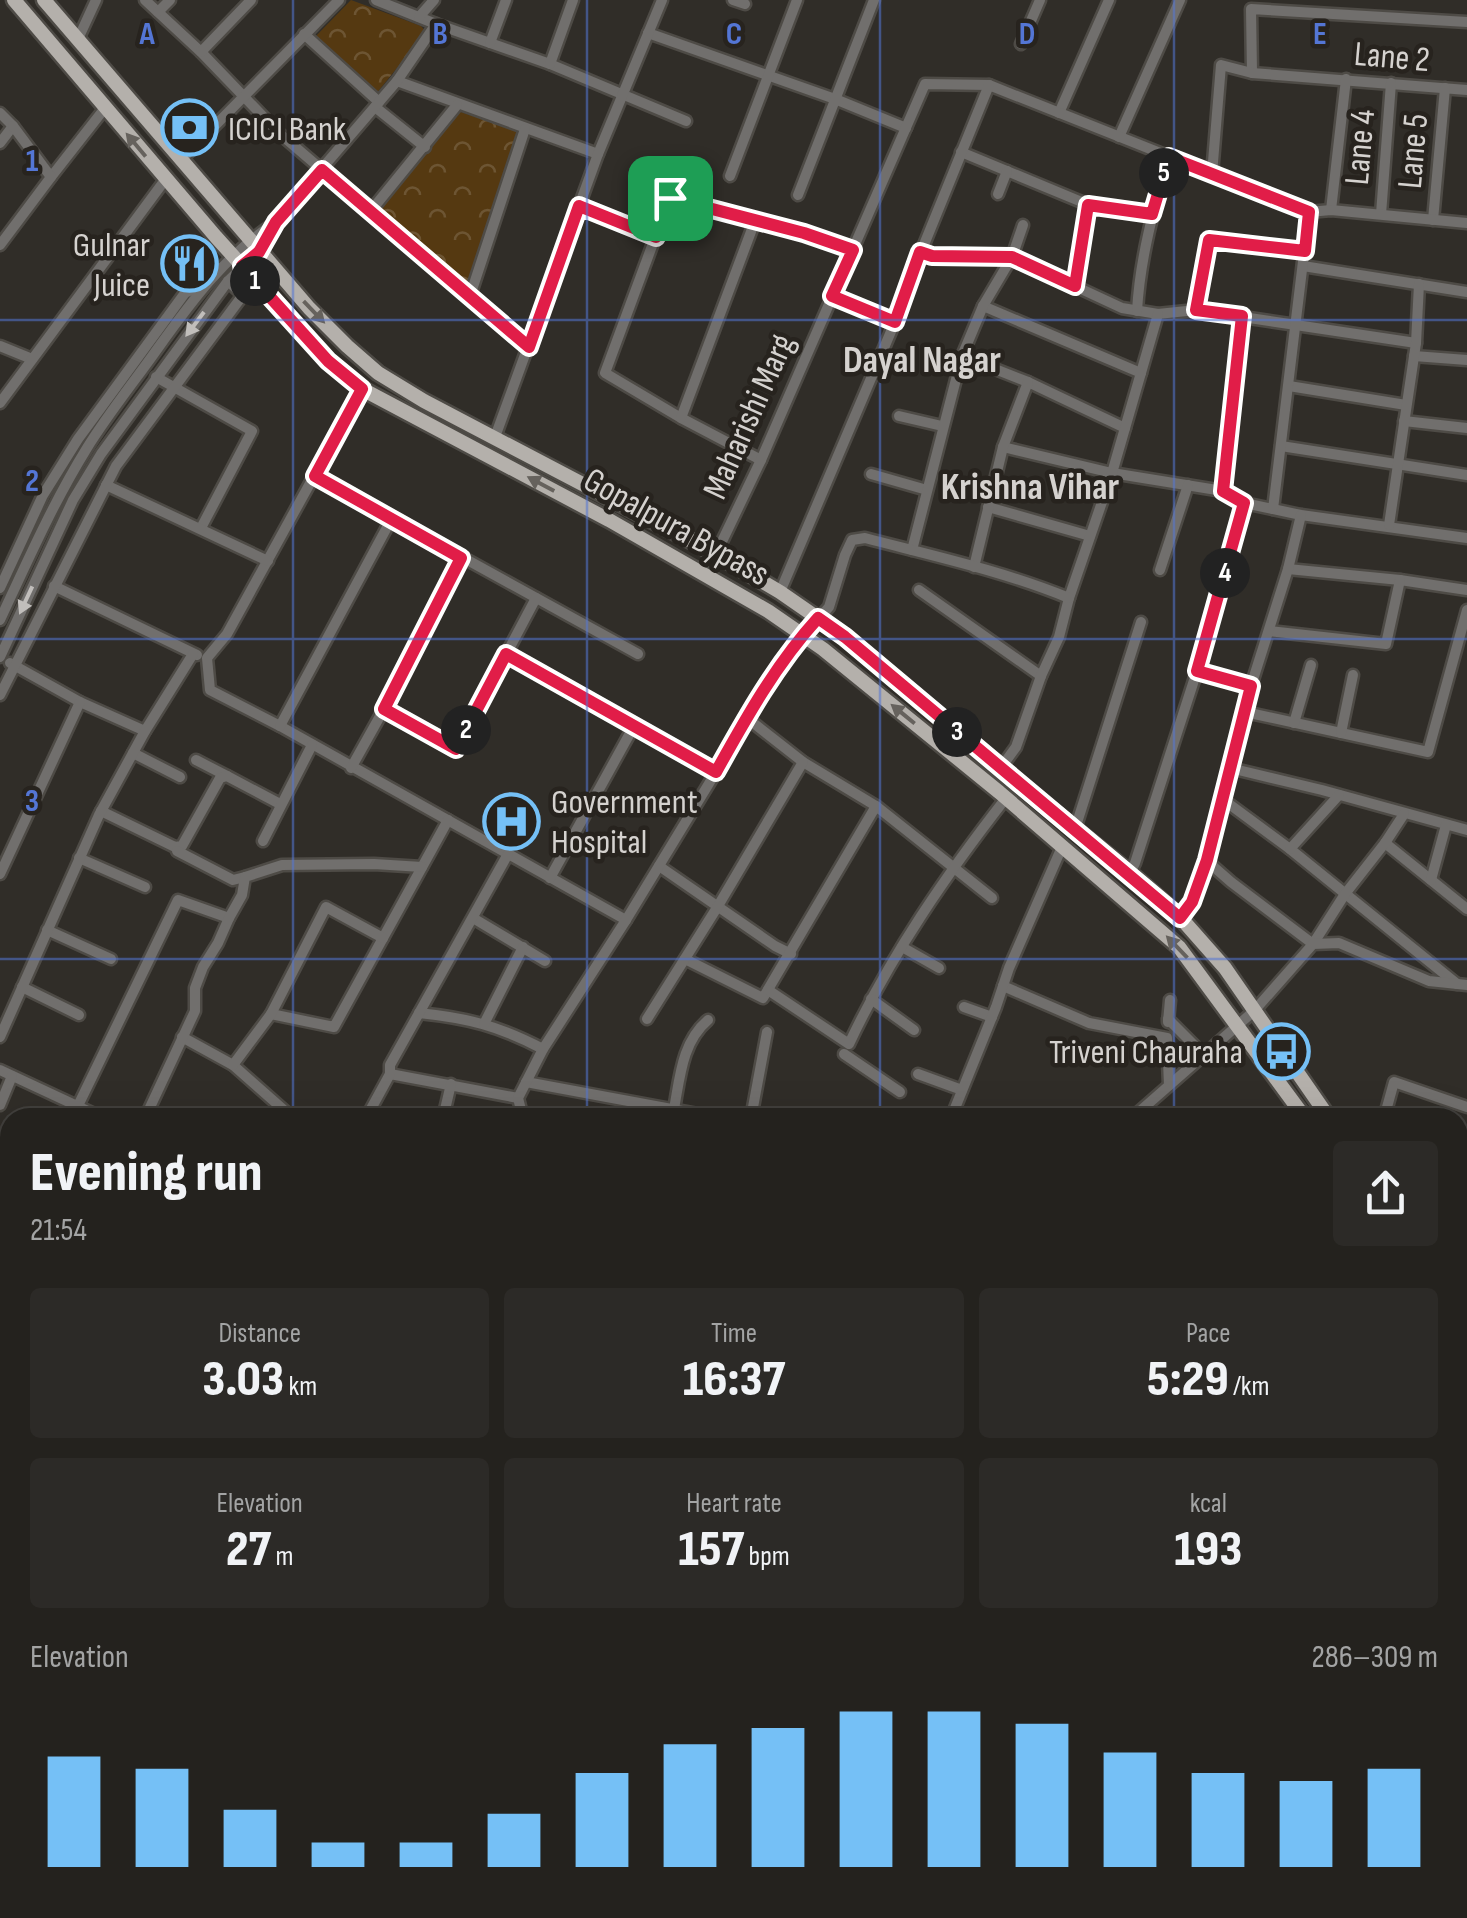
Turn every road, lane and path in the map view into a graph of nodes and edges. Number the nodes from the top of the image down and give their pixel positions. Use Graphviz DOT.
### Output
graph roads {
  1 [pos="14,0"];
  2 [pos="44,0"];
  3 [pos="96,0"];
  4 [pos="145,0"];
  5 [pos="170,0"];
  6 [pos="251,0"];
  7 [pos="339,0"];
  8 [pos="376,0"];
  9 [pos="434,0"];
  10 [pos="506,0"];
  11 [pos="573,0"];
  12 [pos="662,0"];
  13 [pos="733,0"];
  14 [pos="797,0"];
  15 [pos="874,0"];
  16 [pos="1026,0"];
  17 [pos="1110,0"];
  18 [pos="1180,0"];
  19 [pos="1040,2"];
  20 [pos="745,4"];
  21 [pos="158,12"];
  22 [pos="420,17"];
  23 [pos="1467,22"];
  24 [pos="436,24"];
  25 [pos="648,33"];
  26 [pos="304,34"];
  27 [pos="78,39"];
  28 [pos="490,43"];
  29 [pos="1021,44"];
  30 [pos="201,52"];
  31 [pos="550,64"];
  32 [pos="1252,73"];
  33 [pos="768,76"];
  34 [pos="1346,80"];
  35 [pos="396,81"];
  36 [pos="1391,83"];
  37 [pos="988,85"];
  38 [pos="1445,88"];
  39 [pos="1467,90"];
  40 [pos="623,93"];
  41 [pos="245,97"];
  42 [pos="835,99"];
  43 [pos="377,104"];
  44 [pos="457,105"];
  45 [pos="105,108"];
  46 [pos="0,113"];
  47 [pos="1059,113"];
  48 [pos="686,121"];
  49 [pos="13,126"];
  50 [pos="906,128"];
  51 [pos="526,129"];
  52 [pos="1119,137"];
  53 [pos="0,144"];
  54 [pos="425,147"];
  55 [pos="961,152"];
  56 [pos="598,154"];
  57 [pos="1169,157"];
  58 [pos="180,160"];
  59 [pos="322,170"];
  60 [pos="1007,171"];
  61 [pos="679,173"];
  62 [pos="1212,174"];
  63 [pos="730,176"];
  64 [pos="51,177"];
  65 [pos="165,180"];
  66 [pos="998,194"];
  67 [pos="798,195"];
  68 [pos="670,198"];
  69 [pos="1088,205"];
  70 [pos="579,206"];
  71 [pos="1331,210"];
  72 [pos="370,212"];
  73 [pos="1309,212"];
  74 [pos="1152,214"];
  75 [pos="1381,214"];
  76 [pos="1433,220"];
  77 [pos="755,221"];
  78 [pos="1467,223"];
  79 [pos="1022,225"];
  80 [pos="656,237"];
  81 [pos="0,245"];
  82 [pos="254,245"];
  83 [pos="853,250"];
  84 [pos="1305,251"];
  85 [pos="920,252"];
  86 [pos="1012,257"];
  87 [pos="238,261"];
  88 [pos="1303,266"];
  89 [pos="228,281"];
  90 [pos="208,282"];
  91 [pos="1419,284"];
  92 [pos="1075,286"];
  93 [pos="1467,292"];
  94 [pos="470,296"];
  95 [pos="832,296"];
  96 [pos="983,306"];
  97 [pos="1196,310"];
  98 [pos="1137,312"];
  99 [pos="1158,314"];
  100 [pos="1242,316"];
  101 [pos="895,322"];
  102 [pos="1297,325"];
  103 [pos="1416,343"];
  104 [pos="0,346"];
  105 [pos="529,347"];
  106 [pos="962,356"];
  107 [pos="1414,356"];
  108 [pos="32,359"];
  109 [pos="1467,360"];
  110 [pos="1141,373"];
  111 [pos="156,377"];
  112 [pos="1028,382"];
  113 [pos="1289,386"];
  114 [pos="175,388"];
  115 [pos="362,389"];
  116 [pos="0,403"];
  117 [pos="1406,406"];
  118 [pos="899,416"];
  119 [pos="681,418"];
  120 [pos="1404,421"];
  121 [pos="942,426"];
  122 [pos="1125,428"];
  123 [pos="1467,428"];
  124 [pos="496,437"];
  125 [pos="78,439"];
  126 [pos="88,446"];
  127 [pos="1281,446"];
  128 [pos="1003,447"];
  129 [pos="101,454"];
  130 [pos="761,460"];
  131 [pos="1398,462"];
  132 [pos="116,466"];
  133 [pos="1112,473"];
  134 [pos="871,474"];
  135 [pos="1467,475"];
  136 [pos="315,476"];
  137 [pos="106,484"];
  138 [pos="1188,485"];
  139 [pos="927,490"];
  140 [pos="1223,491"];
  141 [pos="1244,503"];
  142 [pos="988,508"];
  143 [pos="1273,509"];
  144 [pos="1301,514"];
  145 [pos="392,518"];
  146 [pos="1388,526"];
  147 [pos="201,528"];
  148 [pos="1090,536"];
  149 [pos="1467,538"];
  150 [pos="912,550"];
  151 [pos="716,554"];
  152 [pos="461,558"];
  153 [pos="268,560"];
  154 [pos="974,566"];
  155 [pos="1288,569"];
  156 [pos="1160,570"];
  157 [pos="1400,580"];
  158 [pos="54,586"];
  159 [pos="0,588"];
  160 [pos="919,590"];
  161 [pos="1467,590"];
  162 [pos="780,592"];
  163 [pos="536,598"];
  164 [pos="1069,598"];
  165 [pos="1467,610"];
  166 [pos="818,618"];
  167 [pos="0,620"];
  168 [pos="1141,622"];
  169 [pos="1269,631"];
  170 [pos="802,635"];
  171 [pos="193,654"];
  172 [pos="506,654"];
  173 [pos="638,654"];
  174 [pos="0,657"];
  175 [pos="207,658"];
  176 [pos="13,666"];
  177 [pos="1311,666"];
  178 [pos="1197,671"];
  179 [pos="1353,675"];
  180 [pos="1041,676"];
  181 [pos="1251,686"];
  182 [pos="0,695"];
  183 [pos="80,702"];
  184 [pos="384,709"];
  185 [pos="1245,712"];
  186 [pos="747,718"];
  187 [pos="1294,722"];
  188 [pos="280,726"];
  189 [pos="634,726"];
  190 [pos="145,731"];
  191 [pos="1341,733"];
  192 [pos="312,745"];
  193 [pos="133,752"];
  194 [pos="196,760"];
  195 [pos="803,762"];
  196 [pos="352,768"];
  197 [pos="1230,768"];
  198 [pos="1000,769"];
  199 [pos="716,772"];
  200 [pos="227,776"];
  201 [pos="180,777"];
  202 [pos="1339,795"];
  203 [pos="1006,798"];
  204 [pos="1221,798"];
  205 [pos="280,804"];
  206 [pos="876,806"];
  207 [pos="101,810"];
  208 [pos="1404,814"];
  209 [pos="448,820"];
  210 [pos="1446,826"];
  211 [pos="1074,829"];
  212 [pos="1467,830"];
  213 [pos="263,841"];
  214 [pos="1385,844"];
  215 [pos="1062,847"];
  216 [pos="1290,850"];
  217 [pos="177,852"];
  218 [pos="508,854"];
  219 [pos="80,858"];
  220 [pos="1207,860"];
  221 [pos="659,866"];
  222 [pos="422,867"];
  223 [pos="952,867"];
  224 [pos="1130,873"];
  225 [pos="0,874"];
  226 [pos="245,877"];
  227 [pos="550,878"];
  228 [pos="1431,880"];
  229 [pos="145,888"];
  230 [pos="1345,894"];
  231 [pos="992,898"];
  232 [pos="718,906"];
  233 [pos="1467,909"];
  234 [pos="229,918"];
  235 [pos="472,918"];
  236 [pos="1180,918"];
  237 [pos="626,920"];
  238 [pos="47,930"];
  239 [pos="383,938"];
  240 [pos="1313,944"];
  241 [pos="523,947"];
  242 [pos="902,947"];
  243 [pos="790,954"];
  244 [pos="111,959"];
  245 [pos="685,959"];
  246 [pos="545,961"];
  247 [pos="939,968"];
  248 [pos="1462,985"];
  249 [pos="1003,986"];
  250 [pos="22,987"];
  251 [pos="768,990"];
  252 [pos="871,999"];
  253 [pos="1170,1000"];
  254 [pos="964,1007"];
  255 [pos="1254,1011"];
  256 [pos="271,1014"];
  257 [pos="419,1014"];
  258 [pos="79,1015"];
  259 [pos="992,1017"];
  260 [pos="647,1019"];
  261 [pos="1168,1019"];
  262 [pos="708,1020"];
  263 [pos="484,1024"];
  264 [pos="1236,1024"];
  265 [pos="914,1030"];
  266 [pos="768,1032"];
  267 [pos="182,1036"];
  268 [pos="0,1037"];
  269 [pos="1167,1038"];
  270 [pos="543,1048"];
  271 [pos="844,1053"];
  272 [pos="1203,1054"];
  273 [pos="233,1066"];
  274 [pos="0,1070"];
  275 [pos="390,1074"];
  276 [pos="918,1074"];
  277 [pos="12,1076"];
  278 [pos="526,1082"];
  279 [pos="451,1084"];
  280 [pos="1168,1085"];
  281 [pos="962,1090"];
  282 [pos="900,1092"];
  283 [pos="518,1098"];
  284 [pos="0,1105"];
  285 [pos="78,1106"];
  286 [pos="1467,1107"];
  287 [pos="82,1108"];
  288 [pos="150,1108"];
  289 [pos="281,1108"];
  290 [pos="371,1108"];
  291 [pos="445,1108"];
  292 [pos="520,1108"];
  293 [pos="663,1108"];
  294 [pos="674,1108"];
  295 [pos="754,1108"];
  296 [pos="954,1108"];
  297 [pos="1143,1108"];
  298 [pos="1298,1108"];
  299 [pos="1322,1108"];
  300 [pos="1387,1108"];
  1 -- 45 [label="main road, Gopalpura Bypass"];
  2 -- 27 [label="main road, Gopalpura Bypass"];
  3 -- 27 [label="street"];
  4 -- 21 [label="street"];
  5 -- 21 [label="street"];
  6 -- 30 [label="street"];
  7 -- 26 [label="street"];
  8 -- 22 [label="street"];
  9 -- 22 [label="street"];
  10 -- 28 [label="street"];
  11 -- 31 [label="street"];
  12 -- 25 [label="street"];
  13 -- 20 [label="street"];
  14 -- 33 [label="street"];
  15 -- 42 [label="street"];
  16 -- 19 [label="street"];
  17 -- 47 [label="street"];
  18 -- 52 [label="street"];
  19 -- 29 [label="street"];
  21 -- 30 [label="street"];
  22 -- 24 [label="street"];
  23 -- 32 [label="street"];
  24 -- 28 [label="street"];
  24 -- 35 [label="street"];
  25 -- 33 [label="street"];
  25 -- 40 [label="street"];
  26 -- 41 [label="street"];
  26 -- 43 [label="street"];
  27 -- 58 [label="main road, Gopalpura Bypass"];
  28 -- 31 [label="street"];
  30 -- 41 [label="street"];
  31 -- 40 [label="street"];
  32 -- 34 [label="street, Lane 2"];
  32 -- 62 [label="street"];
  33 -- 42 [label="street"];
  33 -- 63 [label="street"];
  34 -- 36 [label="street, Lane 2"];
  34 -- 71 [label="street"];
  35 -- 43 [label="street"];
  35 -- 44 [label="street"];
  36 -- 38 [label="street, Lane 2"];
  36 -- 75 [label="street, Lane 4"];
  37 -- 47 [label="street"];
  37 -- 50 [label="street, Maharishi Marg"];
  37 -- 55 [label="street"];
  38 -- 39 [label="street, Lane 2"];
  38 -- 76 [label="street, Lane 5"];
  40 -- 48 [label="street"];
  40 -- 56 [label="street"];
  41 -- 58 [label="street"];
  41 -- 59 [label="street"];
  42 -- 50 [label="street"];
  42 -- 67 [label="street"];
  43 -- 54 [label="street"];
  43 -- 59 [label="street"];
  44 -- 51 [label="street"];
  44 -- 54 [label="street"];
  45 -- 64 [label="street"];
  65 -- 45 [label="main road, Gopalpura Bypass, one-way"];
  46 -- 49 [label="street"];
  47 -- 52 [label="street"];
  49 -- 53 [label="street"];
  49 -- 64 [label="street"];
  50 -- 83 [label="street, Maharishi Marg"];
  51 -- 56 [label="street"];
  51 -- 94 [label="street"];
  52 -- 57 [label="street"];
  54 -- 72 [label="street"];
  55 -- 60 [label="street"];
  55 -- 85 [label="street"];
  56 -- 70 [label="street"];
  57 -- 62 [label="street"];
  57 -- 74 [label="street"];
  58 -- 82 [label="main road, Gopalpura Bypass"];
  59 -- 72 [label="street"];
  59 -- 82 [label="street"];
  60 -- 66 [label="street"];
  60 -- 69 [label="street"];
  61 -- 68 [label="street"];
  62 -- 73 [label="street"];
  64 -- 81 [label="street"];
  65 -- 87 [label="main road, Gopalpura Bypass"];
  65 -- 108 [label="street"];
  68 -- 77 [label="street"];
  68 -- 80 [label="street"];
  69 -- 74 [label="street"];
  69 -- 92 [label="street"];
  70 -- 80 [label="street"];
  70 -- 105 [label="street"];
  71 -- 73 [label="street"];
  71 -- 75 [label="street"];
  72 -- 94 [label="street"];
  73 -- 84 [label="street"];
  74 -- 98 [label="street"];
  75 -- 76 [label="street"];
  76 -- 78 [label="street"];
  77 -- 83 [label="street"];
  77 -- 119 [label="street"];
  79 -- 86 [label="street"];
  80 -- 119 [label="street"];
  82 -- 87 [label="street"];
  82 -- 124 [label="main road, Gopalpura Bypass, one-way"];
  83 -- 95 [label="street, Maharishi Marg"];
  84 -- 88 [label="street"];
  84 -- 97 [label="street"];
  85 -- 86 [label="street"];
  85 -- 101 [label="street"];
  86 -- 92 [label="street"];
  86 -- 96 [label="street"];
  87 -- 89 [label="street"];
  87 -- 90 [label="street"];
  87 -- 115 [label="main road, Gopalpura Bypass"];
  88 -- 91 [label="street"];
  88 -- 102 [label="street"];
  89 -- 111 [label="street, one-way"];
  89 -- 114 [label="street"];
  90 -- 125 [label="street"];
  90 -- 126 [label="street"];
  91 -- 93 [label="street"];
  91 -- 103 [label="street"];
  92 -- 98 [label="street"];
  94 -- 105 [label="street"];
  95 -- 101 [label="street"];
  95 -- 130 [label="street, Maharishi Marg"];
  96 -- 106 [label="street"];
  96 -- 110 [label="street"];
  97 -- 99 [label="street"];
  97 -- 100 [label="street"];
  98 -- 99 [label="street"];
  99 -- 110 [label="street"];
  100 -- 102 [label="street"];
  100 -- 140 [label="street"];
  101 -- 162 [label="street"];
  102 -- 103 [label="street"];
  102 -- 113 [label="street"];
  103 -- 107 [label="street"];
  104 -- 108 [label="street"];
  105 -- 124 [label="street"];
  106 -- 112 [label="street"];
  106 -- 121 [label="street"];
  107 -- 109 [label="street"];
  107 -- 117 [label="street"];
  108 -- 116 [label="street"];
  110 -- 122 [label="street"];
  111 -- 114 [label="street"];
  111 -- 129 [label="street"];
  112 -- 122 [label="street"];
  112 -- 128 [label="street"];
  113 -- 117 [label="street"];
  113 -- 127 [label="street"];
  114 -- 132 [label="street"];
  114 -- 147 [label="street"];
  115 -- 136 [label="street"];
  170 -- 115 [label="main road, Gopalpura Bypass, one-way"];
  117 -- 120 [label="street"];
  118 -- 121 [label="street"];
  119 -- 130 [label="street"];
  120 -- 123 [label="street"];
  120 -- 131 [label="street"];
  121 -- 139 [label="street"];
  122 -- 133 [label="street"];
  124 -- 151 [label="main road, Gopalpura Bypass"];
  125 -- 126 [label="street"];
  125 -- 159 [label="street"];
  126 -- 129 [label="street"];
  126 -- 167 [label="street"];
  127 -- 131 [label="street"];
  127 -- 143 [label="street"];
  128 -- 133 [label="street"];
  128 -- 142 [label="street"];
  129 -- 132 [label="street"];
  129 -- 174 [label="street, one-way"];
  130 -- 151 [label="street, Maharishi Marg"];
  131 -- 135 [label="street"];
  131 -- 146 [label="street"];
  132 -- 137 [label="street"];
  133 -- 138 [label="street"];
  133 -- 148 [label="street"];
  134 -- 139 [label="street"];
  136 -- 145 [label="street"];
  136 -- 153 [label="street"];
  137 -- 147 [label="street"];
  137 -- 158 [label="street"];
  138 -- 140 [label="street"];
  138 -- 156 [label="street"];
  139 -- 150 [label="street"];
  140 -- 141 [label="street"];
  141 -- 143 [label="street"];
  141 -- 178 [label="street"];
  142 -- 148 [label="street"];
  142 -- 154 [label="street"];
  143 -- 144 [label="street"];
  144 -- 146 [label="street"];
  144 -- 155 [label="street"];
  145 -- 152 [label="street"];
  145 -- 188 [label="street"];
  146 -- 149 [label="street"];
  147 -- 153 [label="street"];
  148 -- 164 [label="street"];
  150 -- 154 [label="street"];
  150 -- 166 [label="street"];
  151 -- 162 [label="main road, Gopalpura Bypass"];
  152 -- 163 [label="street"];
  152 -- 184 [label="street"];
  153 -- 175 [label="street"];
  154 -- 164 [label="street"];
  155 -- 157 [label="street"];
  155 -- 169 [label="street"];
  157 -- 161 [label="street"];
  157 -- 169 [label="street"];
  158 -- 171 [label="street"];
  158 -- 176 [label="street"];
  160 -- 180 [label="street"];
  162 -- 166 [label="main road, Gopalpura Bypass"];
  163 -- 172 [label="street"];
  163 -- 173 [label="street"];
  164 -- 180 [label="street"];
  165 -- 191 [label="street"];
  166 -- 170 [label="street"];
  166 -- 198 [label="main road, Gopalpura Bypass"];
  168 -- 211 [label="street"];
  169 -- 181 [label="street"];
  170 -- 186 [label="street"];
  203 -- 170 [label="main road, Gopalpura Bypass, one-way"];
  171 -- 175 [label="street"];
  171 -- 190 [label="street"];
  172 -- 184 [label="street"];
  172 -- 189 [label="street"];
  174 -- 176 [label="street"];
  175 -- 188 [label="street"];
  176 -- 182 [label="street"];
  176 -- 183 [label="street"];
  177 -- 187 [label="street"];
  178 -- 181 [label="street"];
  178 -- 224 [label="street"];
  179 -- 191 [label="street"];
  180 -- 198 [label="street"];
  181 -- 185 [label="street"];
  183 -- 190 [label="street"];
  183 -- 225 [label="street"];
  184 -- 196 [label="street"];
  185 -- 187 [label="street"];
  185 -- 197 [label="street"];
  186 -- 195 [label="street"];
  186 -- 199 [label="street"];
  187 -- 191 [label="street"];
  188 -- 192 [label="street"];
  189 -- 199 [label="street"];
  189 -- 227 [label="street"];
  190 -- 193 [label="street"];
  192 -- 196 [label="street"];
  192 -- 205 [label="street"];
  193 -- 201 [label="street"];
  193 -- 207 [label="street"];
  194 -- 200 [label="street"];
  195 -- 206 [label="street"];
  195 -- 232 [label="street"];
  196 -- 209 [label="street"];
  197 -- 202 [label="street"];
  197 -- 204 [label="street"];
  198 -- 211 [label="main road, Gopalpura Bypass"];
  199 -- 221 [label="street"];
  200 -- 205 [label="street"];
  200 -- 207 [label="street"];
  202 -- 208 [label="street"];
  202 -- 216 [label="street"];
  203 -- 215 [label="main road, Gopalpura Bypass"];
  203 -- 223 [label="street"];
  204 -- 216 [label="street"];
  204 -- 220 [label="street"];
  205 -- 213 [label="street"];
  206 -- 223 [label="street"];
  206 -- 243 [label="street"];
  207 -- 219 [label="street"];
  208 -- 210 [label="street"];
  208 -- 214 [label="street"];
  209 -- 218 [label="street"];
  209 -- 222 [label="street"];
  210 -- 212 [label="street"];
  210 -- 228 [label="street"];
  211 -- 224 [label="main road, Gopalpura Bypass"];
  214 -- 228 [label="street"];
  214 -- 230 [label="street"];
  215 -- 249 [label="street"];
  264 -- 215 [label="main road, Gopalpura Bypass, one-way"];
  216 -- 230 [label="street"];
  217 -- 226 [label="street"];
  218 -- 227 [label="street"];
  218 -- 235 [label="street"];
  219 -- 229 [label="street"];
  219 -- 238 [label="street"];
  220 -- 236 [label="street"];
  220 -- 240 [label="street"];
  221 -- 232 [label="street"];
  221 -- 237 [label="street"];
  222 -- 226 [label="street"];
  222 -- 239 [label="street"];
  223 -- 231 [label="street"];
  223 -- 242 [label="street"];
  224 -- 236 [label="main road, Gopalpura Bypass"];
  226 -- 234 [label="street"];
  227 -- 237 [label="street"];
  228 -- 233 [label="street"];
  230 -- 240 [label="street"];
  230 -- 248 [label="street"];
  232 -- 243 [label="street"];
  232 -- 245 [label="street"];
  234 -- 267 [label="street"];
  234 -- 285 [label="street"];
  235 -- 241 [label="street"];
  235 -- 257 [label="street"];
  236 -- 255 [label="main road, Gopalpura Bypass"];
  237 -- 270 [label="street"];
  238 -- 244 [label="street"];
  238 -- 250 [label="street"];
  239 -- 256 [label="street"];
  239 -- 256 [label="street"];
  240 -- 248 [label="street"];
  240 -- 255 [label="street"];
  241 -- 246 [label="street"];
  241 -- 263 [label="street"];
  242 -- 247 [label="street"];
  242 -- 252 [label="street"];
  243 -- 251 [label="street"];
  245 -- 251 [label="street"];
  245 -- 260 [label="street"];
  249 -- 259 [label="street"];
  249 -- 269 [label="street"];
  250 -- 258 [label="street"];
  250 -- 268 [label="street"];
  251 -- 271 [label="street"];
  252 -- 265 [label="street"];
  252 -- 271 [label="street"];
  253 -- 261 [label="street"];
  254 -- 259 [label="street"];
  255 -- 264 [label="street"];
  255 -- 299 [label="main road, Gopalpura Bypass"];
  256 -- 273 [label="street"];
  257 -- 263 [label="street"];
  257 -- 275 [label="street"];
  259 -- 281 [label="street"];
  261 -- 269 [label="street"];
  261 -- 272 [label="street"];
  262 -- 294 [label="street"];
  263 -- 270 [label="street"];
  264 -- 272 [label="street"];
  264 -- 298 [label="main road, Gopalpura Bypass"];
  266 -- 295 [label="street"];
  267 -- 273 [label="street"];
  267 -- 288 [label="street"];
  269 -- 280 [label="street"];
  270 -- 278 [label="street"];
  271 -- 282 [label="street"];
  272 -- 280 [label="street"];
  273 -- 289 [label="street"];
  274 -- 277 [label="street"];
  275 -- 279 [label="street"];
  275 -- 290 [label="street"];
  276 -- 281 [label="street"];
  277 -- 284 [label="street"];
  277 -- 285 [label="street"];
  278 -- 283 [label="street"];
  278 -- 293 [label="street"];
  279 -- 283 [label="street"];
  279 -- 291 [label="street"];
  280 -- 297 [label="street"];
  281 -- 296 [label="street"];
  283 -- 292 [label="street"];
  285 -- 287 [label="street"];
  286 -- 300 [label="street"];
}
